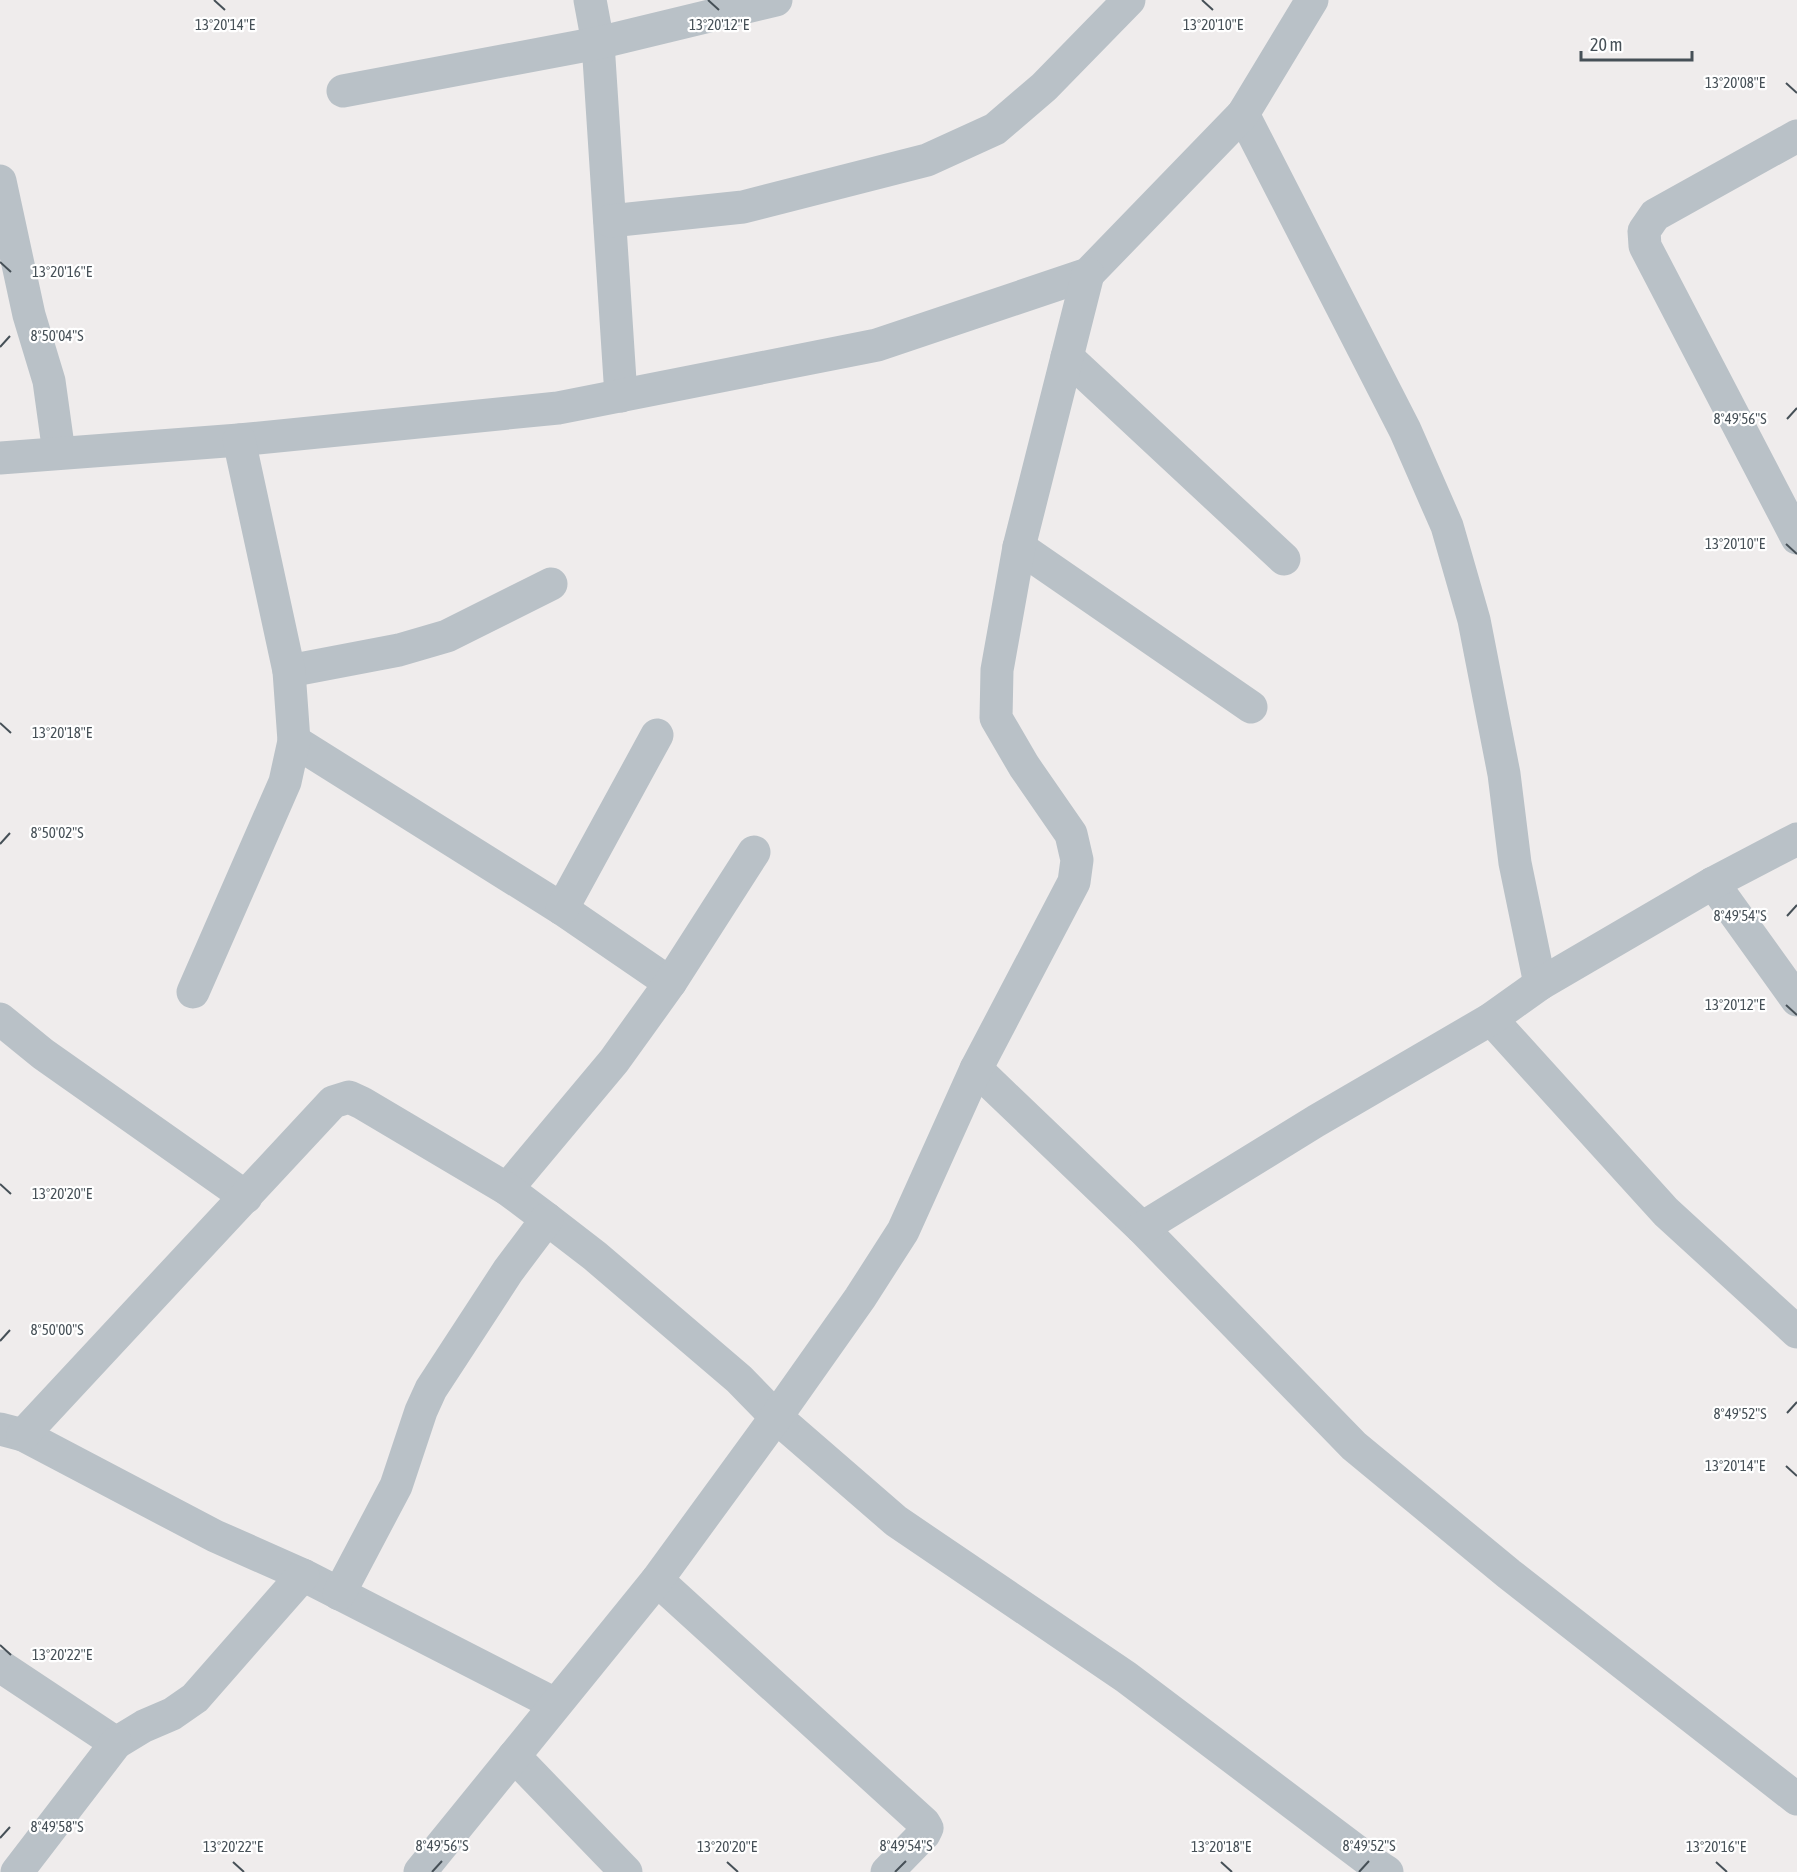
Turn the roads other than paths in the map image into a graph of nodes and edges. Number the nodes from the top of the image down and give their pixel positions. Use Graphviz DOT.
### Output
graph roads {
  1 [pos="590,0"];
  2 [pos="776,0"];
  3 [pos="1130,0"];
  4 [pos="1312,0"];
  5 [pos="598,43"];
  6 [pos="344,91"];
  7 [pos="1244,114"];
  8 [pos="1797,136"];
  9 [pos="0,181"];
  10 [pos="610,221"];
  11 [pos="1088,274"];
  12 [pos="1067,357"];
  13 [pos="621,396"];
  14 [pos="239,440"];
  15 [pos="59,453"];
  16 [pos="0,458"];
  17 [pos="1797,538"];
  18 [pos="1019,547"];
  19 [pos="1284,559"];
  20 [pos="551,584"];
  21 [pos="289,671"];
  22 [pos="1251,707"];
  23 [pos="657,735"];
  24 [pos="294,741"];
  25 [pos="1797,839"];
  26 [pos="754,852"];
  27 [pos="1713,883"];
  28 [pos="562,909"];
  29 [pos="670,983"];
  30 [pos="1540,984"];
  31 [pos="194,992"];
  32 [pos="1797,1000"];
  33 [pos="0,1019"];
  34 [pos="1491,1019"];
  35 [pos="976,1069"];
  36 [pos="507,1189"];
  37 [pos="246,1197"];
  38 [pos="547,1219"];
  39 [pos="1142,1228"];
  40 [pos="1797,1332"];
  41 [pos="776,1417"];
  42 [pos="12,1432"];
  43 [pos="303,1575"];
  44 [pos="657,1580"];
  45 [pos="339,1594"];
  46 [pos="0,1666"];
  47 [pos="555,1704"];
  48 [pos="116,1743"];
  49 [pos="514,1756"];
  50 [pos="1797,1799"];
  51 [pos="16,1872"];
  52 [pos="420,1872"];
  53 [pos="626,1872"];
  54 [pos="887,1872"];
  55 [pos="1387,1872"];
  1 -- 5 [label="street"];
  2 -- 5 [label="street"];
  3 -- 10 [label="street"];
  4 -- 7 [label="street"];
  5 -- 6 [label="street"];
  5 -- 10 [label="street"];
  7 -- 11 [label="street"];
  7 -- 30 [label="street"];
  8 -- 17 [label="street"];
  9 -- 15 [label="street"];
  10 -- 13 [label="street"];
  11 -- 12 [label="street"];
  11 -- 13 [label="street"];
  12 -- 18 [label="street"];
  12 -- 19 [label="street"];
  13 -- 14 [label="street"];
  14 -- 15 [label="street"];
  14 -- 21 [label="street"];
  15 -- 16 [label="street"];
  18 -- 22 [label="street"];
  18 -- 35 [label="street"];
  20 -- 21 [label="street"];
  21 -- 24 [label="street"];
  23 -- 28 [label="street"];
  24 -- 28 [label="street"];
  24 -- 31 [label="street"];
  25 -- 27 [label="street"];
  26 -- 29 [label="street"];
  27 -- 30 [label="street"];
  27 -- 32 [label="street"];
  28 -- 29 [label="street"];
  29 -- 36 [label="street"];
  30 -- 34 [label="street"];
  33 -- 37 [label="street"];
  34 -- 39 [label="street"];
  34 -- 40 [label="street"];
  35 -- 39 [label="street"];
  35 -- 41 [label="street"];
  36 -- 37 [label="street"];
  36 -- 38 [label="street"];
  37 -- 42 [label="street"];
  38 -- 41 [label="street"];
  38 -- 45 [label="street"];
  39 -- 50 [label="street"];
  41 -- 44 [label="street"];
  41 -- 55 [label="street"];
  42 -- 43 [label="street"];
  43 -- 45 [label="street"];
  43 -- 48 [label="street"];
  44 -- 47 [label="street"];
  44 -- 54 [label="street"];
  45 -- 47 [label="street"];
  46 -- 48 [label="street"];
  47 -- 49 [label="street"];
  48 -- 51 [label="street"];
  49 -- 52 [label="street"];
  49 -- 53 [label="street"];
}
